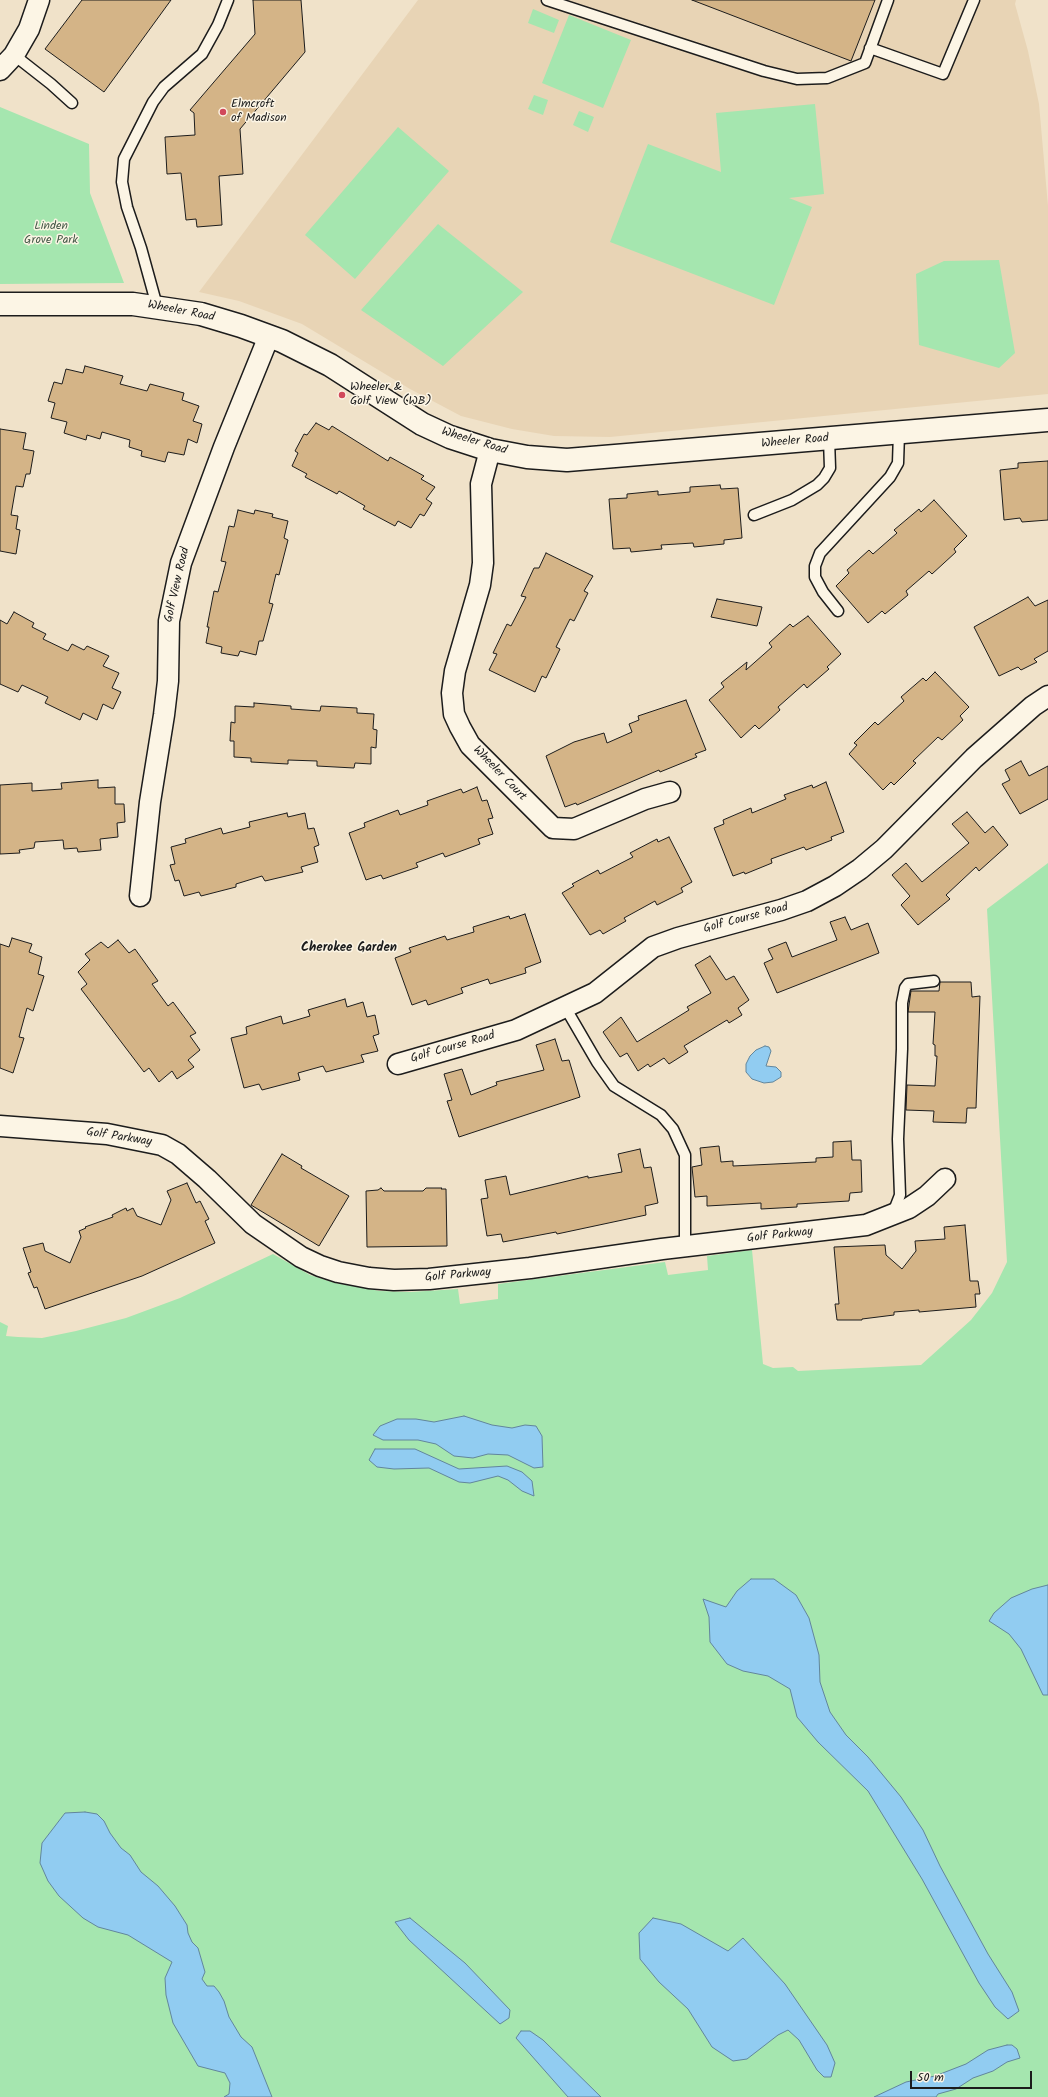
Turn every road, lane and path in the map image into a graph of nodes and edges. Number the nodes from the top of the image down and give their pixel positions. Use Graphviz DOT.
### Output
graph roads {
  1 [pos="39,0"];
  2 [pos="228,0"];
  3 [pos="547,0"];
  4 [pos="888,0"];
  5 [pos="974,0"];
  6 [pos="870,48"];
  7 [pos="14,55"];
  8 [pos="0,70"];
  9 [pos="72,104"];
  10 [pos="0,304"];
  11 [pos="157,306"];
  12 [pos="269,336"];
  13 [pos="1048,420"];
  14 [pos="899,433"];
  15 [pos="829,439"];
  16 [pos="490,450"];
  17 [pos="754,515"];
  18 [pos="838,611"];
  19 [pos="1048,696"];
  20 [pos="670,792"];
  21 [pos="140,896"];
  22 [pos="934,981"];
  23 [pos="565,1007"];
  24 [pos="398,1064"];
  25 [pos="0,1126"];
  26 [pos="945,1179"];
  27 [pos="891,1217"];
  28 [pos="685,1246"];
  1 -- 7 [label="street"];
  2 -- 11 [label="lane"];
  3 -- 6 [label="lane"];
  4 -- 6 [label="lane"];
  5 -- 6 [label="lane"];
  7 -- 8 [label="street"];
  7 -- 9 [label="lane"];
  10 -- 11 [label="street, Wheeler Road"];
  11 -- 12 [label="street, Wheeler Road"];
  12 -- 16 [label="street, Wheeler Road"];
  12 -- 21 [label="street, Golf View Road"];
  13 -- 14 [label="street, Wheeler Road"];
  14 -- 15 [label="street, Wheeler Road"];
  14 -- 18 [label="lane"];
  15 -- 16 [label="street, Wheeler Road"];
  15 -- 17 [label="lane"];
  16 -- 20 [label="street, Wheeler Court"];
  19 -- 23 [label="street, Golf Course Road"];
  22 -- 27 [label="lane"];
  23 -- 24 [label="street, Golf Course Road"];
  23 -- 28 [label="lane"];
  25 -- 28 [label="street, Golf Parkway"];
  26 -- 27 [label="street, Golf Parkway"];
  27 -- 28 [label="street, Golf Parkway"];
}
